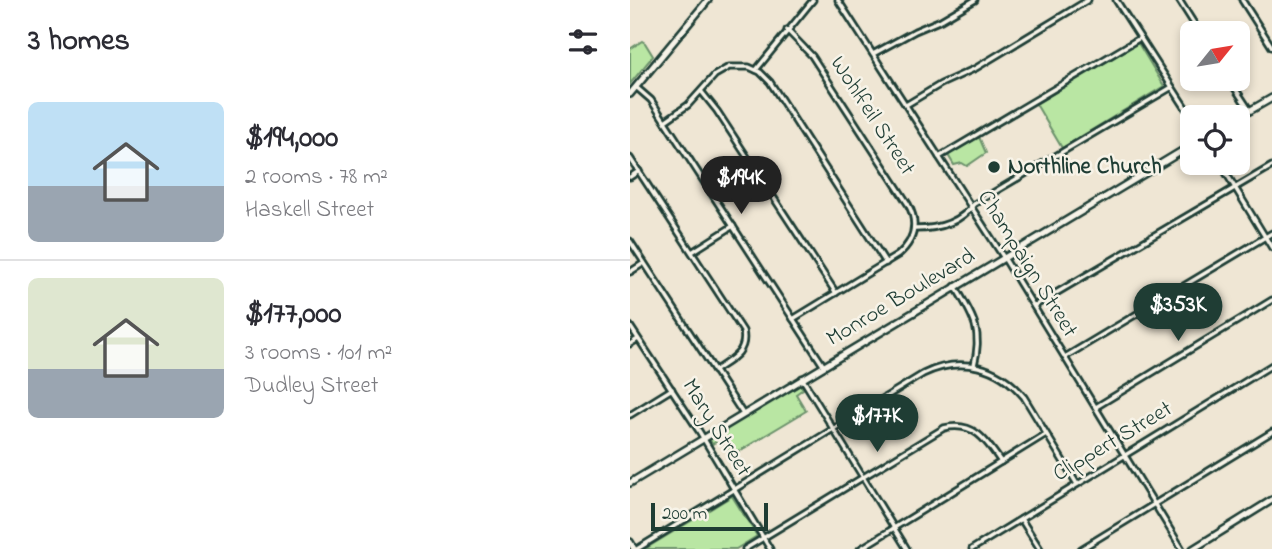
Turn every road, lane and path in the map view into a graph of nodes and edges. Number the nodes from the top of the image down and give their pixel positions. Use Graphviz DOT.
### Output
graph roads {
  1 [pos="708,0"];
  2 [pos="813,0"];
  3 [pos="846,0"];
  4 [pos="975,0"];
  5 [pos="1088,0"];
  6 [pos="1116,0"];
  7 [pos="1179,0"];
  8 [pos="1242,0"];
  9 [pos="839,2"];
  10 [pos="1192,21"];
  11 [pos="787,30"];
  12 [pos="1140,37"];
  13 [pos="1272,47"];
  14 [pos="873,54"];
  15 [pos="756,70"];
  16 [pos="636,87"];
  17 [pos="1172,87"];
  18 [pos="701,91"];
  19 [pos="630,94"];
  20 [pos="1272,98"];
  21 [pos="906,105"];
  22 [pos="1184,105"];
  23 [pos="1250,111"];
  24 [pos="665,121"];
  25 [pos="1180,152"];
  26 [pos="940,157"];
  27 [pos="630,158"];
  28 [pos="1272,166"];
  29 [pos="639,171"];
  30 [pos="1228,175"];
  31 [pos="630,177"];
  32 [pos="1235,187"];
  33 [pos="972,207"];
  34 [pos="733,226"];
  35 [pos="915,229"];
  36 [pos="1272,233"];
  37 [pos="1265,237"];
  38 [pos="630,242"];
  39 [pos="1272,248"];
  40 [pos="692,252"];
  41 [pos="1003,256"];
  42 [pos="886,262"];
  43 [pos="644,263"];
  44 [pos="630,272"];
  45 [pos="955,285"];
  46 [pos="835,293"];
  47 [pos="1272,300"];
  48 [pos="1034,306"];
  49 [pos="793,319"];
  50 [pos="630,326"];
  51 [pos="638,339"];
  52 [pos="630,344"];
  53 [pos="1065,357"];
  54 [pos="823,365"];
  55 [pos="974,365"];
  56 [pos="1272,365"];
  57 [pos="715,370"];
  58 [pos="802,378"];
  59 [pos="672,389"];
  60 [pos="1096,407"];
  61 [pos="743,414"];
  62 [pos="630,415"];
  63 [pos="832,428"];
  64 [pos="1272,432"];
  65 [pos="1046,434"];
  66 [pos="703,438"];
  67 [pos="1124,455"];
  68 [pos="1001,462"];
  69 [pos="862,477"];
  70 [pos="630,483"];
  71 [pos="1077,484"];
  72 [pos="734,489"];
  73 [pos="1272,500"];
  74 [pos="1154,504"];
  75 [pos="1021,519"];
  76 [pos="894,528"];
  77 [pos="763,538"];
  78 [pos="630,542"];
  79 [pos="636,549"];
  80 [pos="745,549"];
  81 [pos="770,549"];
  82 [pos="860,549"];
  83 [pos="907,549"];
  84 [pos="972,549"];
  85 [pos="1040,549"];
  86 [pos="1081,549"];
  87 [pos="1182,549"];
  88 [pos="1193,549"];
  1 -- 16 [label="street"];
  2 -- 11 [label="street"];
  3 -- 9 [label="street"];
  4 -- 14 [label="street"];
  5 -- 21 [label="street"];
  6 -- 12 [label="street"];
  7 -- 10 [label="street"];
  8 -- 13 [label="street"];
  9 -- 14 [label="street, Champaign Street"];
  11 -- 15 [label="street"];
  11 -- 35 [label="street, Wohlfeil Street"];
  12 -- 17 [label="street"];
  12 -- 26 [label="street"];
  14 -- 21 [label="street, Champaign Street"];
  15 -- 18 [label="street"];
  15 -- 42 [label="street"];
  16 -- 19 [label="street"];
  16 -- 24 [label="street"];
  17 -- 22 [label="street"];
  17 -- 33 [label="street"];
  18 -- 24 [label="street"];
  18 -- 46 [label="street"];
  20 -- 23 [label="street"];
  21 -- 26 [label="street, Champaign Street"];
  24 -- 34 [label="street"];
  25 -- 41 [label="street, Monroe Boulevard"];
  26 -- 33 [label="street, Champaign Street"];
  27 -- 29 [label="street"];
  28 -- 32 [label="street"];
  29 -- 31 [label="street"];
  29 -- 40 [label="street"];
  30 -- 32 [label="street"];
  32 -- 37 [label="street"];
  32 -- 48 [label="street"];
  33 -- 35 [label="street"];
  33 -- 41 [label="street, Champaign Street"];
  34 -- 40 [label="street"];
  34 -- 49 [label="street"];
  35 -- 42 [label="street"];
  36 -- 37 [label="street"];
  37 -- 39 [label="street"];
  37 -- 53 [label="street"];
  38 -- 43 [label="street"];
  40 -- 57 [label="street"];
  41 -- 45 [label="street, Monroe Boulevard"];
  41 -- 48 [label="street, Champaign Street"];
  42 -- 46 [label="street"];
  43 -- 44 [label="street"];
  43 -- 57 [label="street"];
  45 -- 54 [label="street, Monroe Boulevard"];
  45 -- 55 [label="street"];
  46 -- 49 [label="street"];
  47 -- 60 [label="street"];
  48 -- 53 [label="street, Champaign Street"];
  49 -- 54 [label="street"];
  50 -- 51 [label="street, Mary Street"];
  51 -- 52 [label="street"];
  51 -- 59 [label="street, Mary Street"];
  53 -- 60 [label="street, Champaign Street"];
  54 -- 58 [label="street, Monroe Boulevard"];
  55 -- 63 [label="street"];
  55 -- 65 [label="street"];
  56 -- 67 [label="street, Clippert Street"];
  57 -- 61 [label="street"];
  58 -- 61 [label="street, Monroe Boulevard"];
  58 -- 63 [label="street"];
  59 -- 62 [label="street"];
  59 -- 66 [label="street, Mary Street"];
  60 -- 67 [label="street, Champaign Street"];
  61 -- 66 [label="street, Monroe Boulevard"];
  63 -- 69 [label="street"];
  63 -- 72 [label="street"];
  64 -- 74 [label="street"];
  65 -- 68 [label="street"];
  65 -- 71 [label="street"];
  66 -- 70 [label="street, Monroe Boulevard"];
  66 -- 72 [label="street, Mary Street"];
  67 -- 71 [label="street, Clippert Street"];
  67 -- 74 [label="street, Champaign Street"];
  68 -- 69 [label="street"];
  68 -- 76 [label="street"];
  69 -- 76 [label="street"];
  69 -- 77 [label="street"];
  71 -- 75 [label="street, Clippert Street"];
  72 -- 77 [label="street, Mary Street"];
  72 -- 79 [label="street"];
  73 -- 88 [label="street"];
  74 -- 86 [label="street"];
  74 -- 87 [label="street, Champaign Street"];
  75 -- 84 [label="street, Clippert Street"];
  75 -- 85 [label="street"];
  76 -- 82 [label="street"];
  76 -- 83 [label="street"];
  77 -- 80 [label="street"];
  77 -- 81 [label="street, Mary Street"];
  78 -- 79 [label="street"];
}
